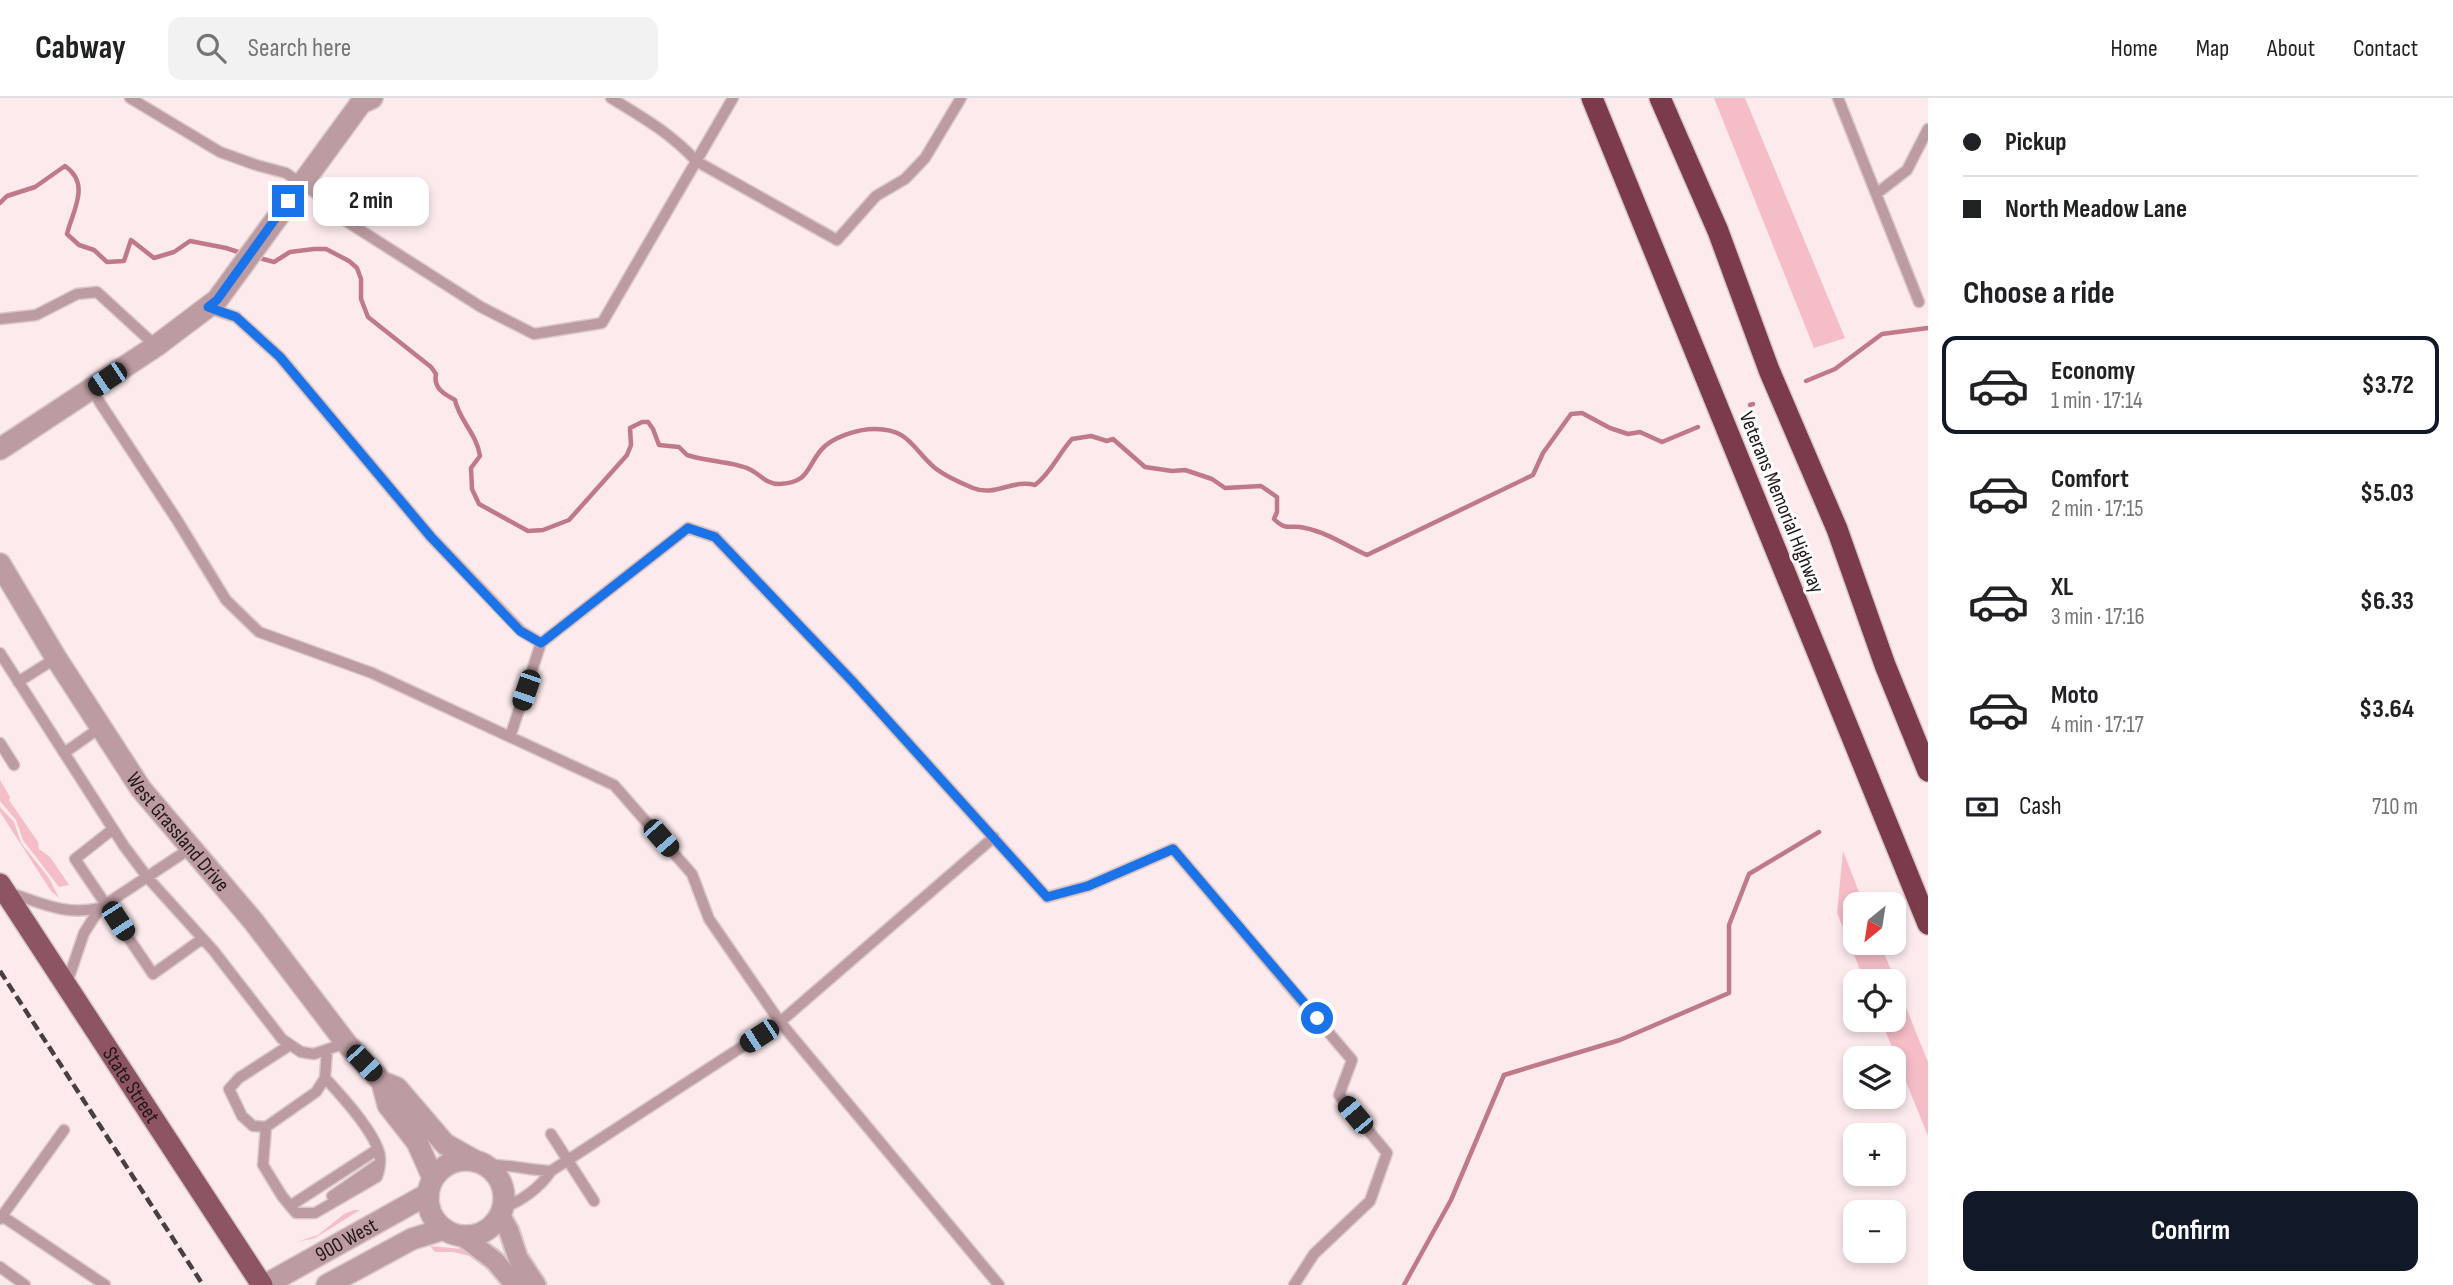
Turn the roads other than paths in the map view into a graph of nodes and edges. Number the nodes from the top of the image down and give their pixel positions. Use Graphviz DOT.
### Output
graph roads {
  1 [pos="130,98"];
  2 [pos="611,98"];
  3 [pos="733,98"];
  4 [pos="961,98"];
  5 [pos="1591,98"];
  6 [pos="1660,98"];
  7 [pos="1838,98"];
  8 [pos="364,100"];
  9 [pos="1928,129"];
  10 [pos="696,161"];
  11 [pos="302,183"];
  12 [pos="1876,194"];
  13 [pos="1919,302"];
  14 [pos="212,304"];
  15 [pos="0,319"];
  16 [pos="156,346"];
  17 [pos="91,390"];
  18 [pos="0,449"];
  19 [pos="0,564"];
  20 [pos="541,643"];
  21 [pos="0,653"];
  22 [pos="56,658"];
  23 [pos="18,682"];
  24 [pos="101,727"];
  25 [pos="510,737"];
  26 [pos="0,743"];
  27 [pos="64,753"];
  28 [pos="14,765"];
  29 [pos="1928,771"];
  30 [pos="113,829"];
  31 [pos="994,837"];
  32 [pos="191,848"];
  33 [pos="148,878"];
  34 [pos="2,887"];
  35 [pos="103,905"];
  36 [pos="1928,924"];
  37 [pos="202,939"];
  38 [pos="66,987"];
  39 [pos="780,1022"];
  40 [pos="290,1045"];
  41 [pos="337,1046"];
  42 [pos="325,1078"];
  43 [pos="382,1082"];
  44 [pos="266,1126"];
  45 [pos="64,1130"];
  46 [pos="551,1134"];
  47 [pos="379,1155"];
  48 [pos="568,1161"];
  49 [pos="480,1163"];
  50 [pos="551,1171"];
  51 [pos="430,1186"];
  52 [pos="594,1201"];
  53 [pos="292,1208"];
  54 [pos="501,1212"];
  55 [pos="1,1217"];
  56 [pos="453,1233"];
  57 [pos="0,1267"];
  58 [pos="24,1285"];
  59 [pos="105,1285"];
  60 [pos="264,1285"];
  61 [pos="327,1285"];
  62 [pos="515,1285"];
  63 [pos="536,1285"];
  64 [pos="999,1285"];
  65 [pos="1294,1285"];
  1 -- 11 [label="lane"];
  2 -- 10 [label="lane"];
  3 -- 10 [label="lane"];
  4 -- 10 [label="lane"];
  5 -- 36 [label="highway, Veterans Memorial Highway"];
  6 -- 29 [label="highway, Veterans Memorial Highway"];
  7 -- 12 [label="lane"];
  8 -- 11 [label="street"];
  9 -- 12 [label="lane"];
  10 -- 11 [label="lane"];
  11 -- 14 [label="street"];
  12 -- 13 [label="lane"];
  14 -- 16 [label="street"];
  14 -- 20 [label="lane"];
  15 -- 16 [label="lane"];
  16 -- 17 [label="street"];
  17 -- 18 [label="street"];
  17 -- 25 [label="lane"];
  19 -- 22 [label="street, West Grassland Drive"];
  20 -- 25 [label="lane"];
  20 -- 31 [label="lane"];
  21 -- 23 [label="lane"];
  22 -- 23 [label="lane"];
  22 -- 24 [label="street, West Grassland Drive"];
  23 -- 27 [label="lane"];
  24 -- 27 [label="lane"];
  24 -- 32 [label="street, West Grassland Drive"];
  25 -- 39 [label="lane"];
  26 -- 28 [label="lane"];
  27 -- 30 [label="lane"];
  30 -- 33 [label="lane"];
  30 -- 35 [label="lane"];
  31 -- 39 [label="lane"];
  31 -- 65 [label="lane"];
  32 -- 33 [label="lane"];
  32 -- 41 [label="street, West Grassland Drive"];
  33 -- 35 [label="lane"];
  33 -- 37 [label="lane"];
  34 -- 35 [label="lane"];
  34 -- 38 [label="main road, State Street"];
  35 -- 37 [label="lane"];
  35 -- 38 [label="lane"];
  37 -- 40 [label="lane"];
  38 -- 60 [label="main road, State Street"];
  39 -- 48 [label="lane"];
  39 -- 64 [label="lane"];
  40 -- 41 [label="lane"];
  40 -- 44 [label="lane"];
  41 -- 42 [label="lane"];
  41 -- 43 [label="street, West Grassland Drive"];
  42 -- 44 [label="lane"];
  42 -- 47 [label="lane"];
  43 -- 49 [label="street, West Grassland Drive"];
  43 -- 51 [label="street, West Grassland Drive"];
  44 -- 53 [label="lane"];
  45 -- 55 [label="lane"];
  46 -- 48 [label="lane"];
  47 -- 53 [label="lane"];
  47 -- 53 [label="lane"];
  48 -- 50 [label="lane"];
  48 -- 52 [label="lane"];
  49 -- 50 [label="lane"];
  49 -- 51 [label="street"];
  49 -- 54 [label="street"];
  50 -- 54 [label="lane"];
  51 -- 56 [label="street"];
  51 -- 60 [label="street, 900 West"];
  54 -- 56 [label="street"];
  54 -- 63 [label="street"];
  55 -- 59 [label="lane"];
  56 -- 61 [label="street, 900 West"];
  56 -- 62 [label="street"];
  57 -- 58 [label="lane"];
}
